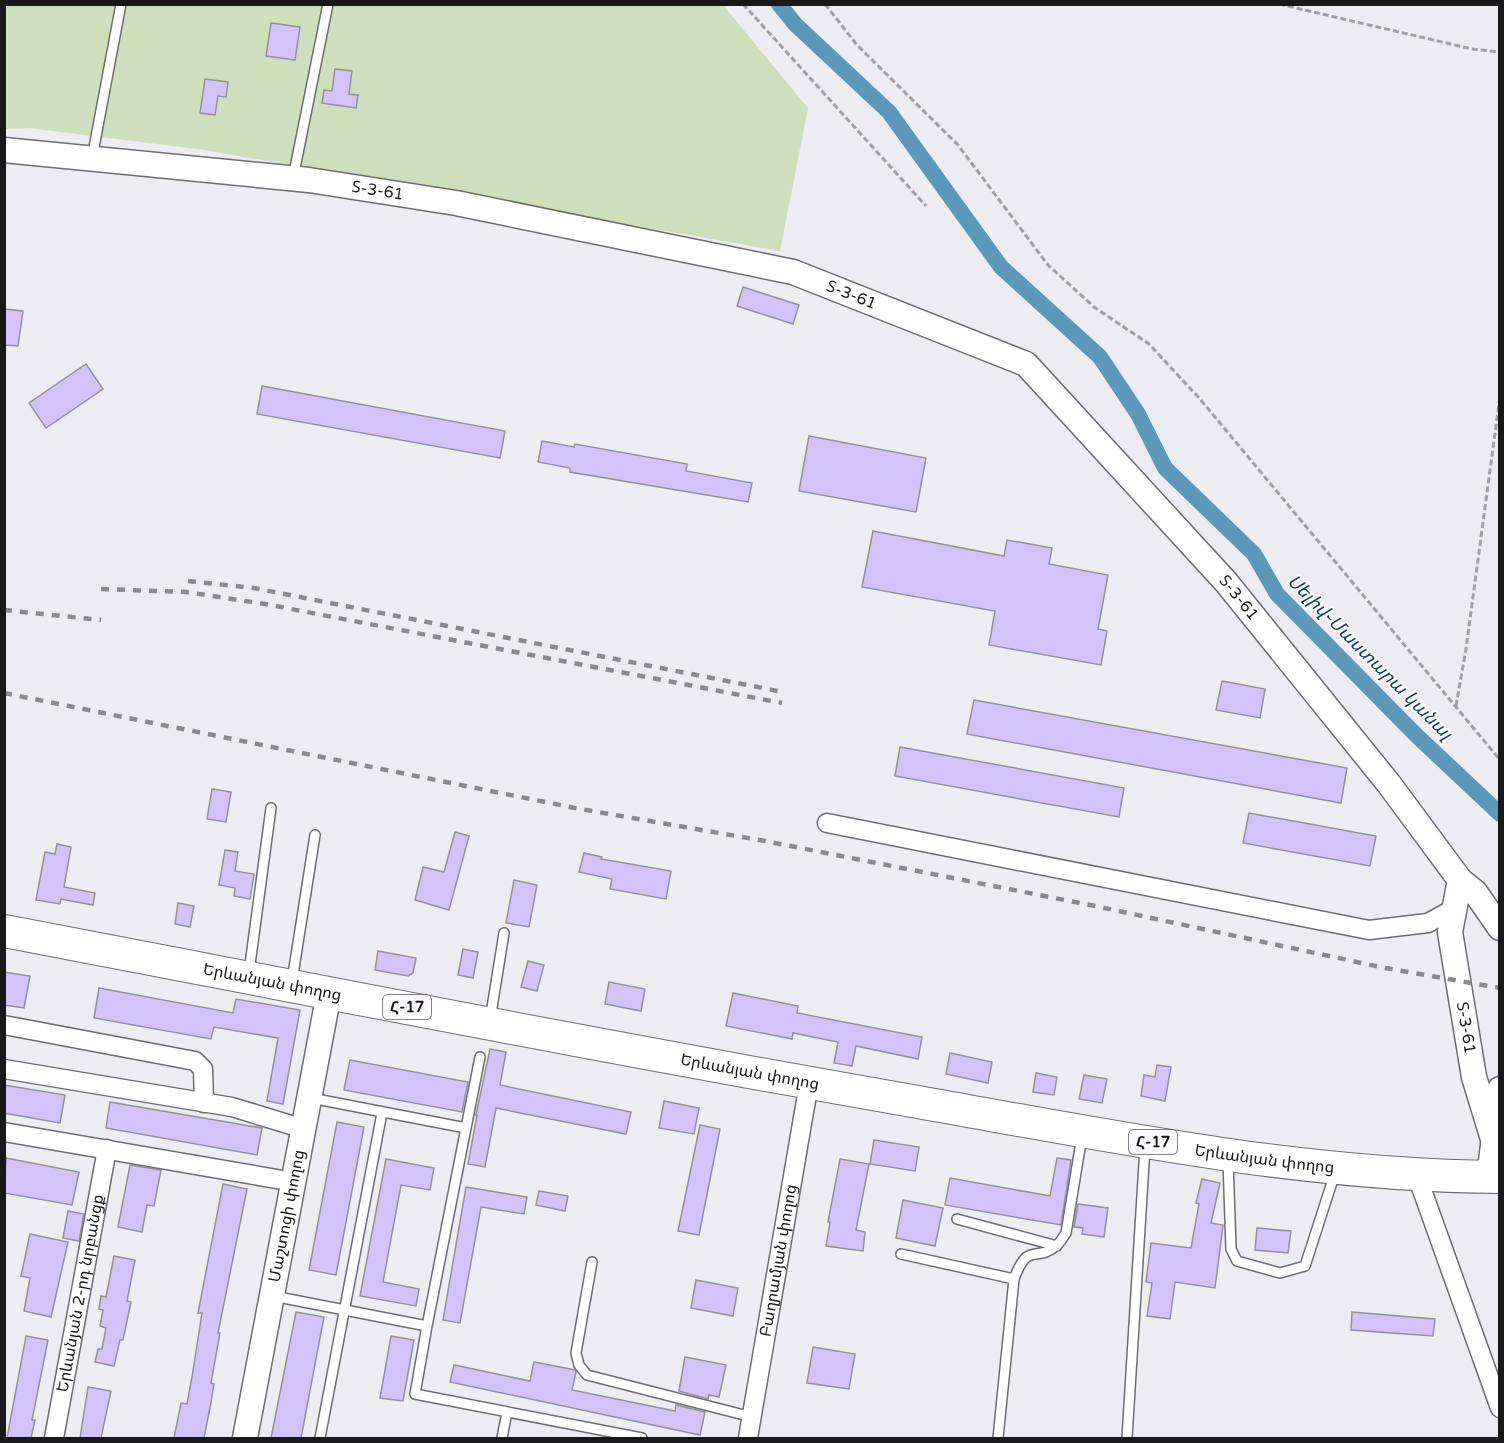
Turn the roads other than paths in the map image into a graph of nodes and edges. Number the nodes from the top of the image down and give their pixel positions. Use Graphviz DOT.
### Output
graph roads {
  1 [pos="121,4"];
  2 [pos="328,4"];
  3 [pos="4,150"];
  4 [pos="92,158"];
  5 [pos="293,178"];
  6 [pos="271,808"];
  7 [pos="827,823"];
  8 [pos="315,835"];
  9 [pos="1460,880"];
  10 [pos="1455,908"];
  11 [pos="1500,927"];
  12 [pos="4,931"];
  13 [pos="504,933"];
  14 [pos="248,977"];
  15 [pos="291,986"];
  16 [pos="329,993"];
  17 [pos="489,1022"];
  18 [pos="4,1025"];
  19 [pos="480,1057"];
  20 [pos="4,1069"];
  21 [pos="809,1083"];
  22 [pos="1500,1089"];
  23 [pos="310,1098"];
  24 [pos="204,1103"];
  25 [pos="382,1113"];
  26 [pos="466,1128"];
  27 [pos="304,1129"];
  28 [pos="1082,1131"];
  29 [pos="4,1132"];
  30 [pos="1493,1138"];
  31 [pos="1145,1141"];
  32 [pos="107,1149"];
  33 [pos="1228,1154"];
  34 [pos="1336,1168"];
  35 [pos="1417,1176"];
  36 [pos="1494,1177"];
  37 [pos="294,1182"];
  38 [pos="957,1219"];
  39 [pos="1057,1246"];
  40 [pos="901,1254"];
  41 [pos="592,1262"];
  42 [pos="1014,1279"];
  43 [pos="273,1296"];
  44 [pos="344,1309"];
  45 [pos="427,1326"];
  46 [pos="1500,1408"];
  47 [pos="507,1412"];
  48 [pos="752,1417"];
  49 [pos="54,1438"];
  50 [pos="245,1438"];
  51 [pos="320,1438"];
  52 [pos="502,1438"];
  53 [pos="642,1438"];
  54 [pos="748,1438"];
  55 [pos="998,1438"];
  56 [pos="1127,1438"];
  1 -- 4 [label="lane"];
  2 -- 5 [label="lane"];
  3 -- 4 [label="street, Տ-3-61 / Տ-3-61"];
  4 -- 5 [label="street, Տ-3-61 / Տ-3-61"];
  5 -- 9 [label="street, Տ-3-61 / Տ-3-61"];
  6 -- 14 [label="lane"];
  7 -- 10 [label="street"];
  8 -- 15 [label="lane"];
  9 -- 10 [label="street, Տ-3-61 / Տ-3-61"];
  9 -- 11 [label="street, Տ-3-61 / Տ-3-61"];
  10 -- 30 [label="street, Տ-3-61 / Տ-3-61"];
  12 -- 14 [label="highway, Երևանյան փողոց / Հ-17"];
  13 -- 17 [label="lane"];
  14 -- 15 [label="highway, Երևանյան փողոց / Հ-17"];
  15 -- 16 [label="highway, Երևանյան փողոց / Հ-17"];
  16 -- 17 [label="highway, Երևանյան փողոց / Հ-17"];
  16 -- 23 [label="street, Մաշտոցի փողոց"];
  17 -- 21 [label="highway, Երևանյան փողոց / Հ-17"];
  18 -- 24 [label="street"];
  19 -- 26 [label="lane"];
  20 -- 24 [label="street"];
  21 -- 28 [label="highway, Երևանյան փողոց / Հ-17"];
  21 -- 48 [label="street, Բաղրամյան փողոց"];
  22 -- 30 [label="street, Տ-3-61 / Տ-3-61"];
  23 -- 25 [label="lane"];
  23 -- 27 [label="street, Մաշտոցի փողոց"];
  24 -- 27 [label="street"];
  25 -- 26 [label="lane"];
  25 -- 44 [label="lane"];
  26 -- 45 [label="lane"];
  27 -- 37 [label="street, Մաշտոցի փողոց"];
  28 -- 31 [label="highway, Երևանյան փողոց / Հ-17"];
  28 -- 39 [label="lane"];
  29 -- 32 [label="street"];
  30 -- 36 [label="street, Տ-3-61 / Տ-3-61"];
  31 -- 33 [label="highway, Երևանյան փողոց / Հ-17"];
  31 -- 56 [label="lane"];
  32 -- 37 [label="street"];
  32 -- 49 [label="street, Երևանյան 2-րդ նրբանցք"];
  33 -- 34 [label="highway, Երևանյան փողոց / Հ-17"];
  33 -- 34 [label="lane"];
  34 -- 35 [label="highway, Երևանյան փողոց / Հ-17"];
  35 -- 36 [label="highway, Երևանյան փողոց / Հ-17"];
  35 -- 46 [label="street"];
  37 -- 43 [label="street, Մաշտոցի փողոց"];
  38 -- 39 [label="lane"];
  39 -- 42 [label="lane"];
  40 -- 42 [label="lane"];
  41 -- 48 [label="lane"];
  42 -- 55 [label="lane"];
  43 -- 44 [label="lane"];
  43 -- 50 [label="street, Մաշտոցի փողոց"];
  44 -- 45 [label="lane"];
  44 -- 51 [label="lane"];
  45 -- 47 [label="lane"];
  47 -- 52 [label="lane"];
  47 -- 53 [label="lane"];
  48 -- 54 [label="street, Բաղրամյան փողոց"];
}
